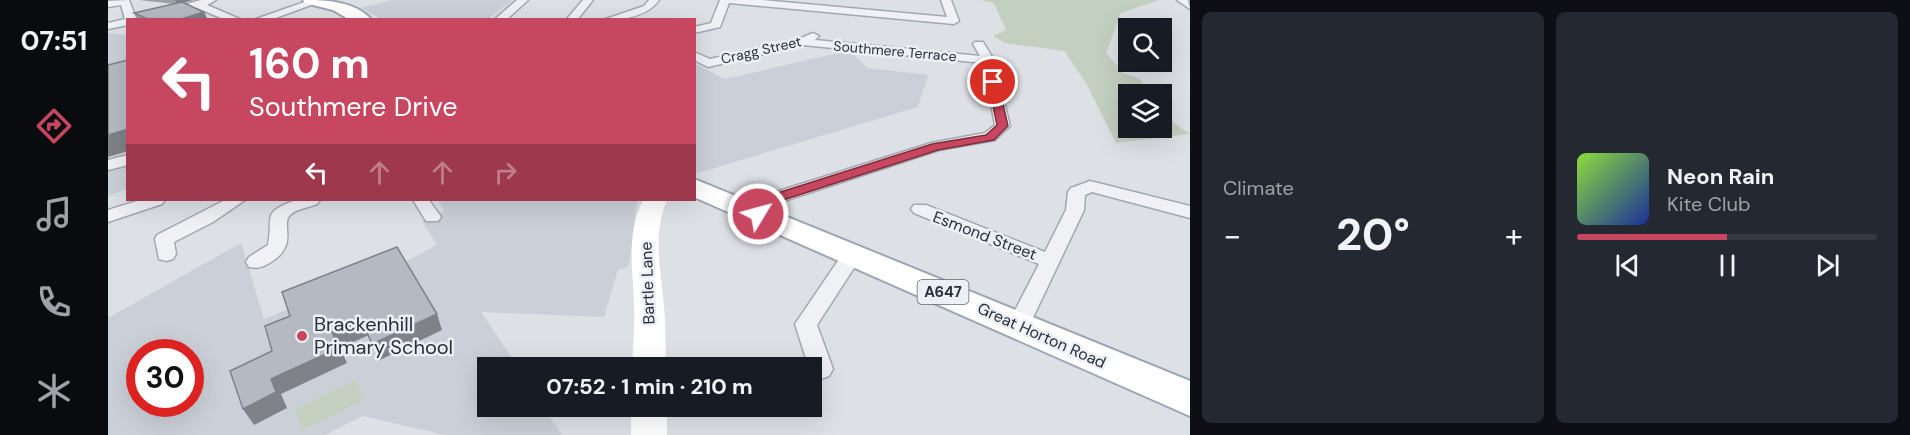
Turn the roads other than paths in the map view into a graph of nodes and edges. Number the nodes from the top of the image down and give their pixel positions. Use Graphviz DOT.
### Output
graph roads {
  1 [pos="211,0"];
  2 [pos="523,0"];
  3 [pos="588,0"];
  4 [pos="654,0"];
  5 [pos="725,0"];
  6 [pos="730,0"];
  7 [pos="946,0"];
  8 [pos="1182,0"];
  9 [pos="125,1"];
  10 [pos="314,1"];
  11 [pos="108,4"];
  12 [pos="199,5"];
  13 [pos="1190,6"];
  14 [pos="628,17"];
  15 [pos="128,18"];
  16 [pos="147,18"];
  17 [pos="232,18"];
  18 [pos="264,18"];
  19 [pos="362,18"];
  20 [pos="501,18"];
  21 [pos="573,18"];
  22 [pos="126,22"];
  23 [pos="108,26"];
  24 [pos="696,30"];
  25 [pos="808,39"];
  26 [pos="979,44"];
  27 [pos="696,56"];
  28 [pos="988,60"];
  29 [pos="126,160"];
  30 [pos="108,165"];
  31 [pos="696,188"];
  32 [pos="153,201"];
  33 [pos="234,201"];
  34 [pos="307,201"];
  35 [pos="422,201"];
  36 [pos="654,201"];
  37 [pos="920,209"];
  38 [pos="1190,212"];
  39 [pos="758,214"];
  40 [pos="108,216"];
  41 [pos="432,217"];
  42 [pos="166,254"];
  43 [pos="853,254"];
  44 [pos="1050,261"];
  45 [pos="256,262"];
  46 [pos="1019,324"];
  47 [pos="649,357"];
  48 [pos="817,357"];
  49 [pos="1190,399"];
  50 [pos="649,417"];
  51 [pos="649,435"];
  1 -- 12 [label="street"];
  2 -- 20 [label="street"];
  3 -- 21 [label="street"];
  4 -- 14 [label="street"];
  5 -- 24 [label="street"];
  6 -- 7 [label="street"];
  8 -- 13 [label="street"];
  9 -- 11 [label="street"];
  9 -- 15 [label="street"];
  10 -- 18 [label="street"];
  10 -- 19 [label="main road"];
  12 -- 16 [label="street"];
  12 -- 17 [label="street"];
  22 -- 23 [label="street"];
  25 -- 27 [label="street, Cragg Street"];
  25 -- 28 [label="street, Southmere Terrace"];
  26 -- 28 [label="street"];
  28 -- 39 [label="street"];
  29 -- 30 [label="street"];
  31 -- 39 [label="main road, Great Horton Road / A647"];
  32 -- 40 [label="street"];
  33 -- 42 [label="street"];
  34 -- 45 [label="street"];
  35 -- 41 [label="street"];
  36 -- 47 [label="street, Bartle Lane"];
  37 -- 44 [label="street, Esmond Street"];
  38 -- 44 [label="street"];
  39 -- 43 [label="main road, Great Horton Road / A647"];
  43 -- 46 [label="main road, Great Horton Road / A647"];
  43 -- 48 [label="street"];
  44 -- 46 [label="street"];
  46 -- 49 [label="main road, Great Horton Road / A647"];
  50 -- 51 [label="street"];
}
